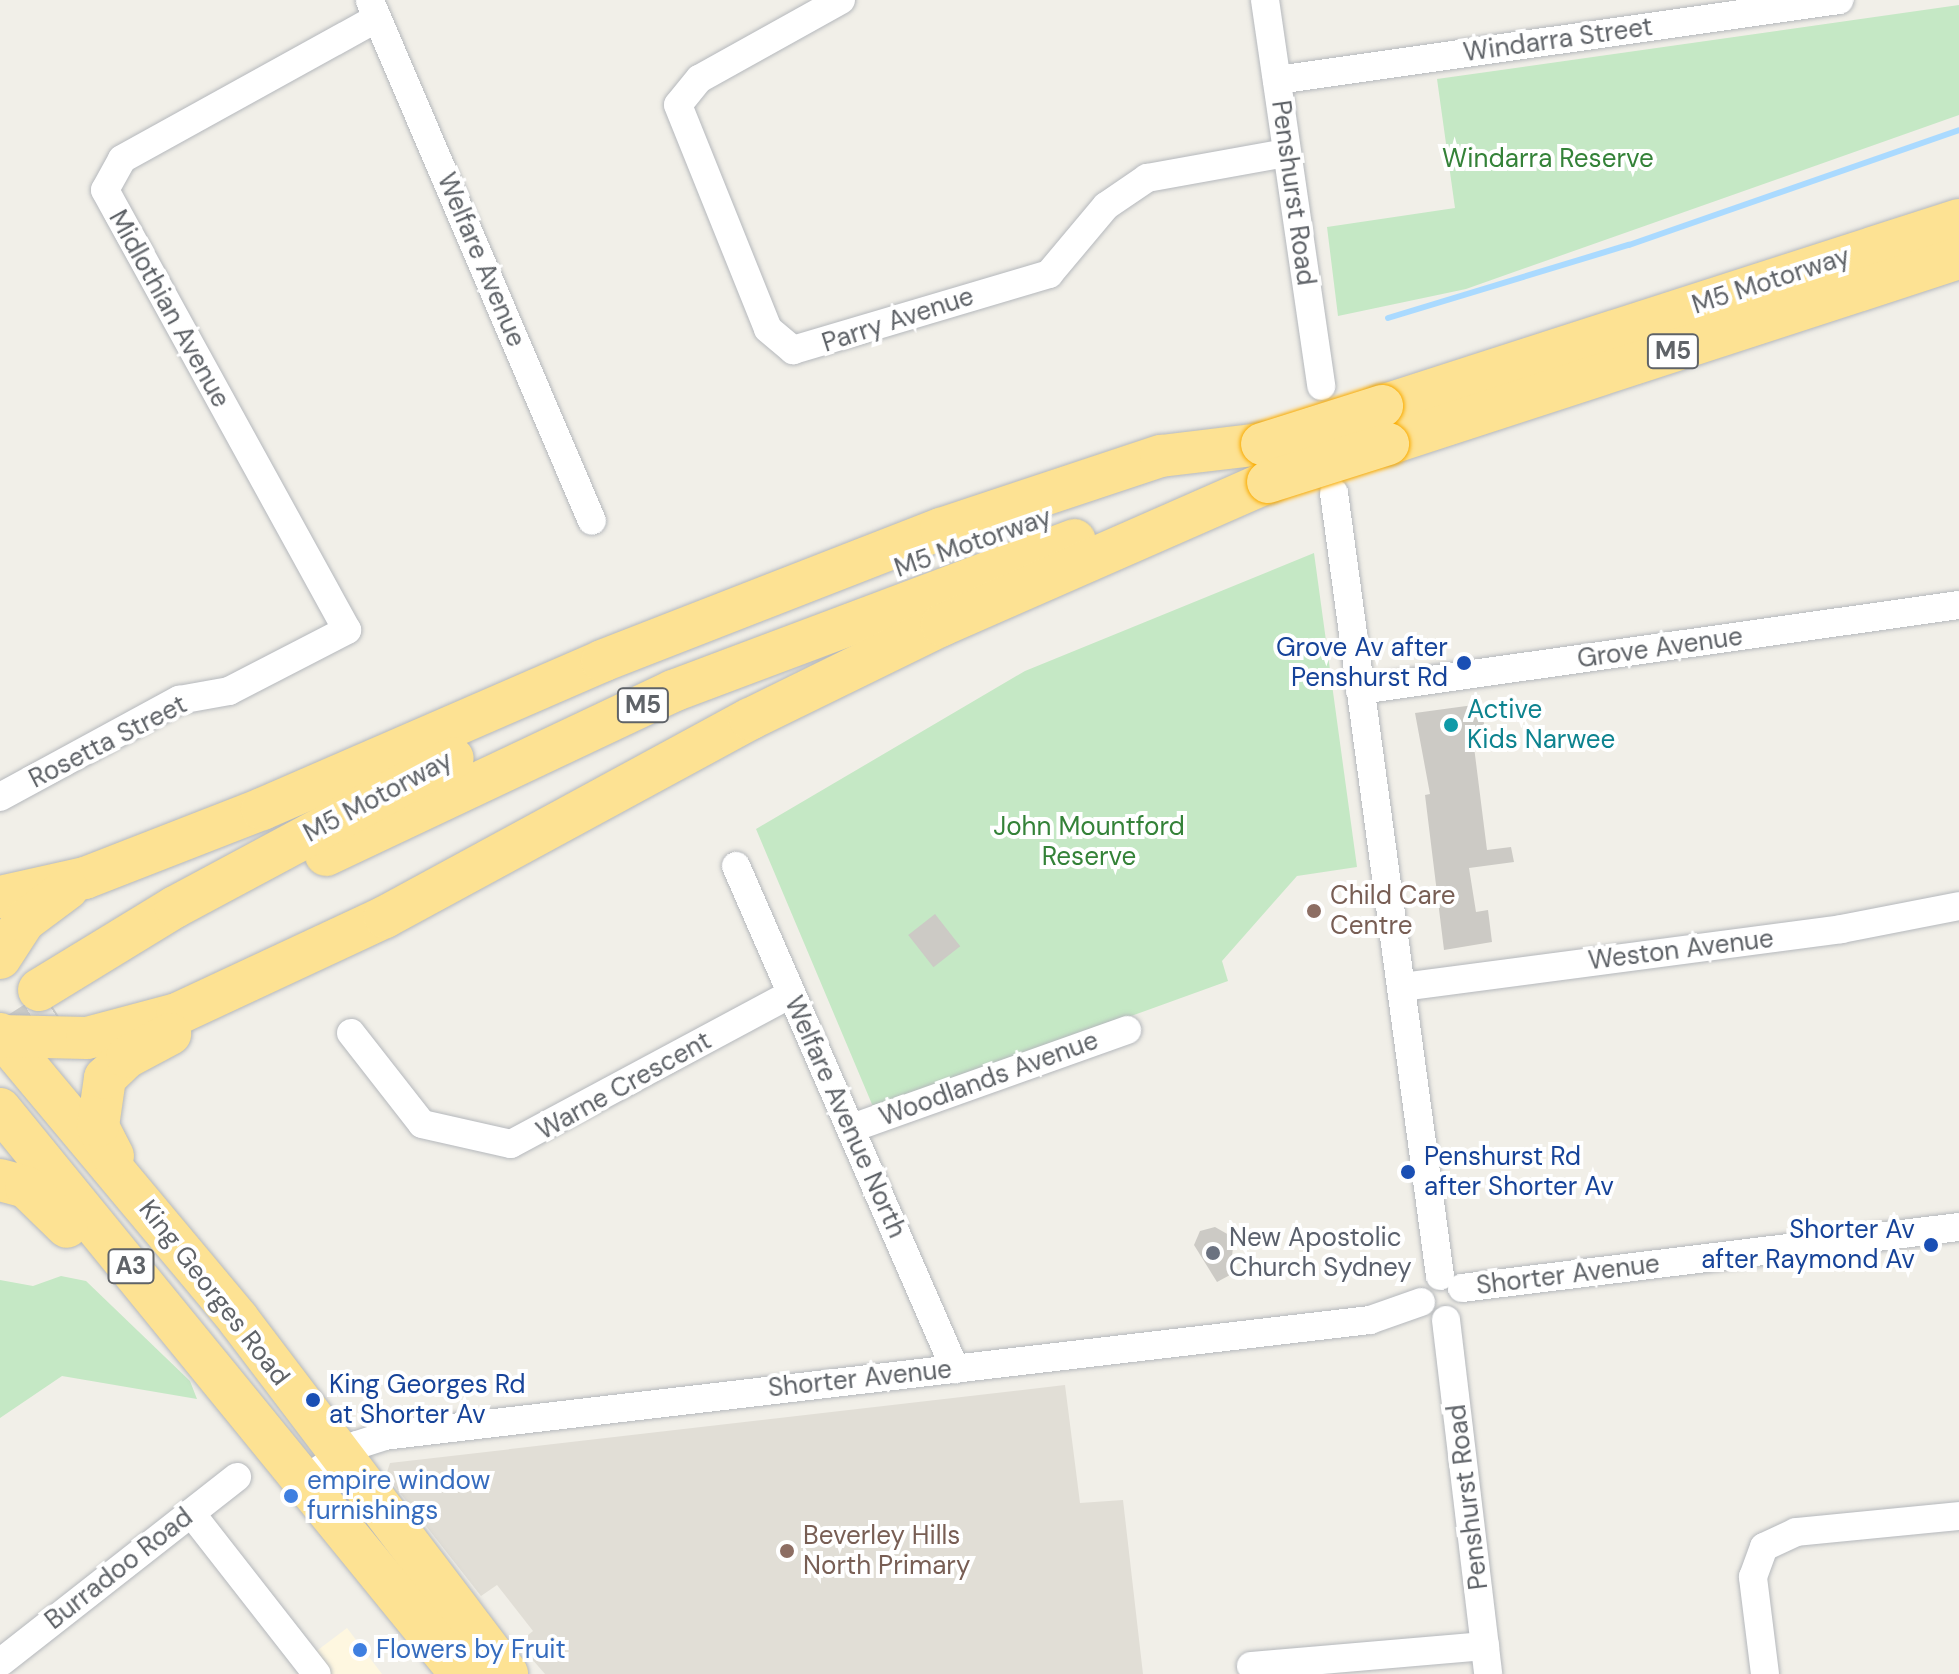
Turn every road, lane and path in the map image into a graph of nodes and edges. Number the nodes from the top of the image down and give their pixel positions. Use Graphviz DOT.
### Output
graph roads {
  1 [pos="841,0"];
  2 [pos="1265,0"];
  3 [pos="1839,0"];
  4 [pos="373,9"];
  5 [pos="1277,80"];
  6 [pos="1286,153"];
  7 [pos="1959,220"];
  8 [pos="1959,258"];
  9 [pos="1321,386"];
  10 [pos="1385,425"];
  11 [pos="1265,463"];
  12 [pos="1334,493"];
  13 [pos="592,521"];
  14 [pos="1959,605"];
  15 [pos="347,630"];
  16 [pos="1360,690"];
  17 [pos="0,797"];
  18 [pos="736,866"];
  19 [pos="85,878"];
  20 [pos="0,897"];
  21 [pos="1959,906"];
  22 [pos="385,917"];
  23 [pos="0,958"];
  24 [pos="1402,987"];
  25 [pos="791,994"];
  26 [pos="47,1000"];
  27 [pos="1127,1030"];
  28 [pos="351,1033"];
  29 [pos="0,1046"];
  30 [pos="0,1109"];
  31 [pos="852,1128"];
  32 [pos="120,1170"];
  33 [pos="0,1180"];
  34 [pos="1959,1227"];
  35 [pos="1451,1282"];
  36 [pos="1421,1302"];
  37 [pos="1446,1320"];
  38 [pos="955,1369"];
  39 [pos="263,1423"];
  40 [pos="323,1467"];
  41 [pos="237,1477"];
  42 [pos="191,1513"];
  43 [pos="1959,1516"];
  44 [pos="1487,1660"];
  45 [pos="4,1665"];
  46 [pos="1251,1666"];
  47 [pos="317,1674"];
  48 [pos="461,1674"];
  49 [pos="507,1674"];
  50 [pos="1765,1674"];
  1 -- 6 [label="street, Parry Avenue"];
  2 -- 5 [label="street, Penshurst Road"];
  3 -- 5 [label="street, Windarra Street"];
  4 -- 13 [label="street, Welfare Avenue"];
  4 -- 15 [label="street, Midlothian Avenue"];
  5 -- 6 [label="street, Penshurst Road"];
  6 -- 9 [label="street, Penshurst Road"];
  7 -- 10 [label="highway, M5 Motorway / M5"];
  8 -- 10 [label="highway, M5 Motorway / M5"];
  10 -- 11 [label="highway, M5 Motorway / M5, bridge"];
  11 -- 19 [label="highway, M5"];
  11 -- 22 [label="highway"];
  11 -- 26 [label="highway, M5 Motorway / M5"];
  12 -- 16 [label="street"];
  14 -- 16 [label="street, Grove Avenue"];
  15 -- 17 [label="street, Rosetta Street"];
  16 -- 24 [label="street"];
  18 -- 25 [label="street, Welfare Avenue North"];
  19 -- 20 [label="highway"];
  19 -- 23 [label="highway"];
  21 -- 24 [label="street, Weston Avenue"];
  22 -- 29 [label="highway"];
  22 -- 32 [label="highway"];
  24 -- 35 [label="street"];
  25 -- 28 [label="street, Warne Crescent"];
  25 -- 31 [label="street, Welfare Avenue North"];
  27 -- 31 [label="street, Woodlands Avenue"];
  29 -- 32 [label="highway, King Georges Road / A3"];
  29 -- 39 [label="highway"];
  30 -- 39 [label="highway, King Georges Road / A3"];
  31 -- 38 [label="street, Welfare Avenue North"];
  32 -- 40 [label="highway, King Georges Road / A3"];
  33 -- 39 [label="highway"];
  34 -- 35 [label="street, Shorter Avenue"];
  35 -- 36 [label="street"];
  35 -- 37 [label="street"];
  36 -- 37 [label="street"];
  36 -- 38 [label="street, Shorter Avenue"];
  37 -- 44 [label="street, Penshurst Road"];
  38 -- 40 [label="street, Shorter Avenue"];
  39 -- 40 [label="highway, King Georges Road / A3"];
  40 -- 48 [label="highway, King Georges Road / A3"];
  40 -- 49 [label="highway, King Georges Road / A3"];
  41 -- 42 [label="street, Burradoo Road"];
  42 -- 45 [label="street, Burradoo Road"];
  42 -- 47 [label="street"];
  43 -- 50 [label="street"];
  44 -- 46 [label="street"];
}
